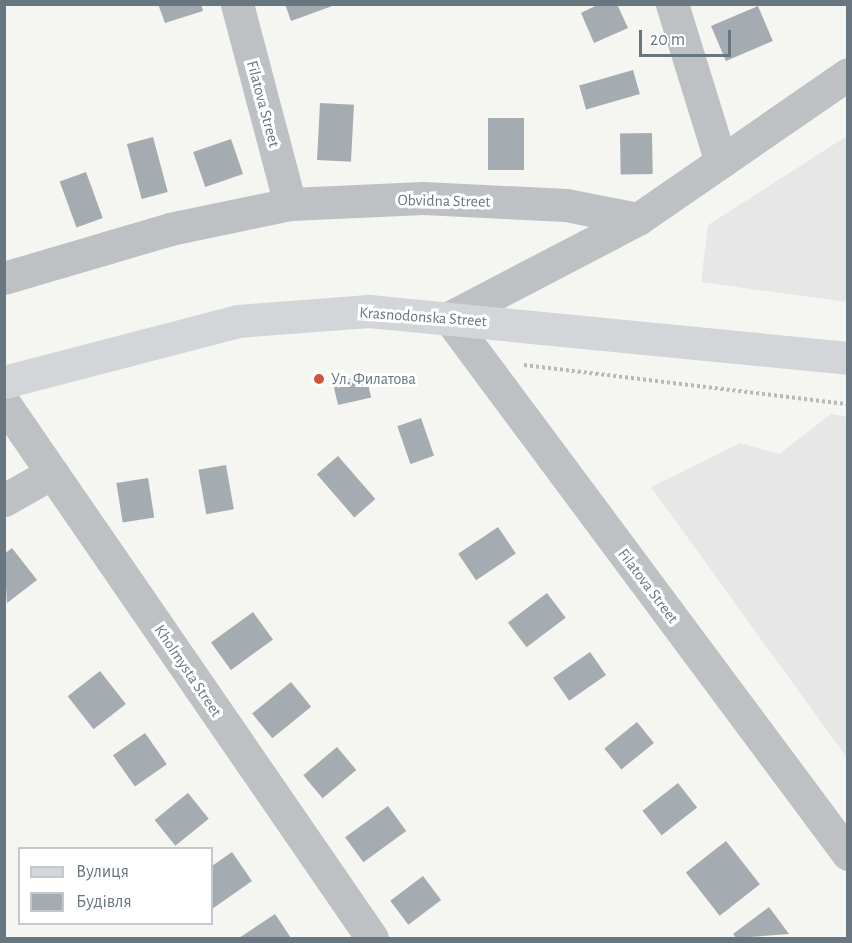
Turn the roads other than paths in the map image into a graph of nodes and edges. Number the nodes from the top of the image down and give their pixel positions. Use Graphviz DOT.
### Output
graph roads {
  1 [pos="237,4"];
  2 [pos="672,4"];
  3 [pos="848,75"];
  4 [pos="721,162"];
  5 [pos="291,204"];
  6 [pos="638,219"];
  7 [pos="4,278"];
  8 [pos="449,318"];
  9 [pos="848,358"];
  10 [pos="4,382"];
  11 [pos="4,403"];
  12 [pos="52,473"];
  13 [pos="4,500"];
  14 [pos="848,854"];
  15 [pos="372,939"];
  1 -- 5 [label="street, Filatova Street"];
  2 -- 4 [label="street"];
  3 -- 4 [label="street"];
  4 -- 6 [label="street"];
  5 -- 6 [label="street, Obvidna Street"];
  5 -- 7 [label="street, Obvidna Street"];
  6 -- 8 [label="street"];
  8 -- 9 [label="main road, Krasnodonska Street"];
  8 -- 10 [label="main road, Krasnodonska Street"];
  8 -- 14 [label="street, Filatova Street"];
  11 -- 12 [label="street, Kholmysta Street"];
  12 -- 13 [label="street"];
  12 -- 15 [label="street, Kholmysta Street"];
}
